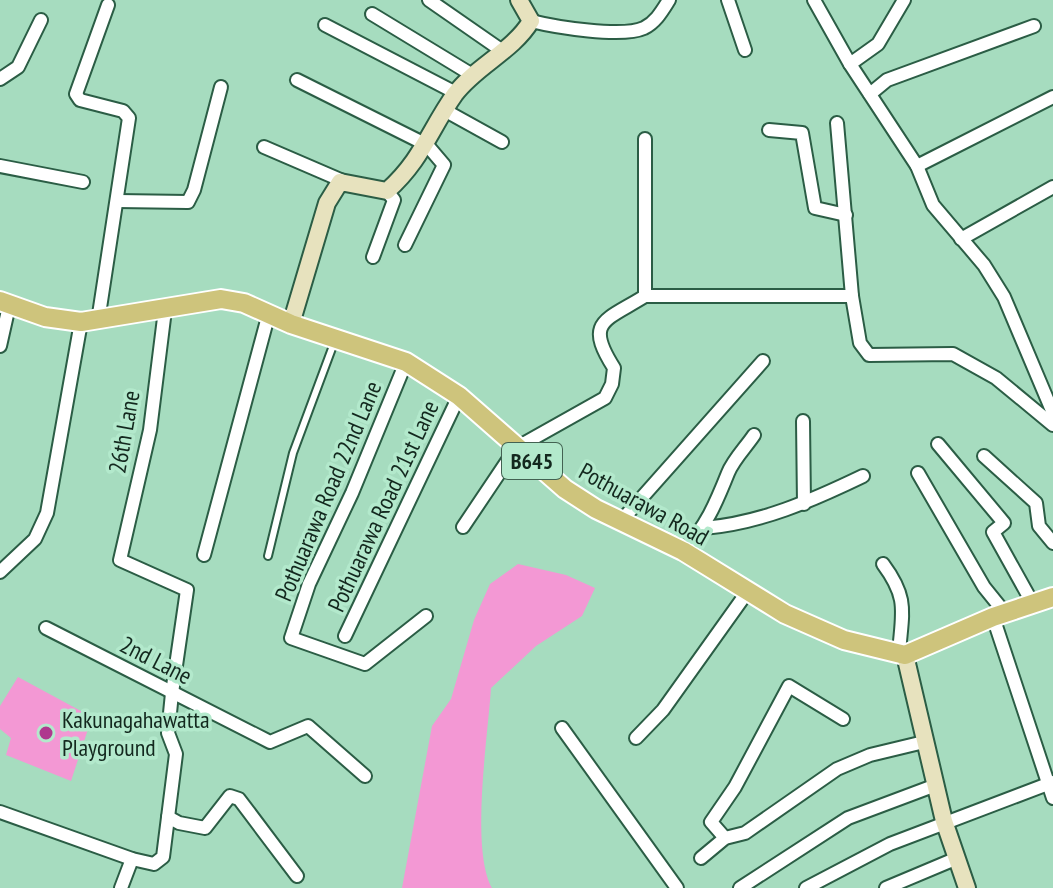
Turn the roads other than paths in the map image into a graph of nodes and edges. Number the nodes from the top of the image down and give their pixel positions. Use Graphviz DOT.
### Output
graph roads {
  1 [pos="429,0"];
  2 [pos="519,0"];
  3 [pos="669,0"];
  4 [pos="728,0"];
  5 [pos="814,0"];
  6 [pos="904,0"];
  7 [pos="108,5"];
  8 [pos="372,14"];
  9 [pos="41,20"];
  10 [pos="531,21"];
  11 [pos="325,25"];
  12 [pos="1034,26"];
  13 [pos="501,50"];
  14 [pos="745,50"];
  15 [pos="850,64"];
  16 [pos="474,76"];
  17 [pos="0,79"];
  18 [pos="297,80"];
  19 [pos="221,87"];
  20 [pos="456,93"];
  21 [pos="870,94"];
  22 [pos="1053,97"];
  23 [pos="446,111"];
  24 [pos="837,123"];
  25 [pos="769,130"];
  26 [pos="645,139"];
  27 [pos="502,142"];
  28 [pos="427,145"];
  29 [pos="264,147"];
  30 [pos="0,166"];
  31 [pos="917,166"];
  32 [pos="343,181"];
  33 [pos="83,182"];
  34 [pos="1053,187"];
  35 [pos="387,191"];
  36 [pos="118,201"];
  37 [pos="846,215"];
  38 [pos="961,239"];
  39 [pos="405,245"];
  40 [pos="373,257"];
  41 [pos="645,296"];
  42 [pos="852,296"];
  43 [pos="4,304"];
  44 [pos="165,310"];
  45 [pos="269,313"];
  46 [pos="90,322"];
  47 [pos="291,324"];
  48 [pos="335,339"];
  49 [pos="0,346"];
  50 [pos="763,361"];
  51 [pos="406,362"];
  52 [pos="459,396"];
  53 [pos="1053,413"];
  54 [pos="803,421"];
  55 [pos="1053,425"];
  56 [pos="754,435"];
  57 [pos="938,444"];
  58 [pos="516,448"];
  59 [pos="984,456"];
  60 [pos="918,473"];
  61 [pos="863,476"];
  62 [pos="804,504"];
  63 [pos="622,520"];
  64 [pos="463,527"];
  65 [pos="704,528"];
  66 [pos="1053,543"];
  67 [pos="683,551"];
  68 [pos="204,555"];
  69 [pos="268,556"];
  70 [pos="883,564"];
  71 [pos="0,572"];
  72 [pos="748,591"];
  73 [pos="1053,597"];
  74 [pos="1033,604"];
  75 [pos="999,615"];
  76 [pos="426,616"];
  77 [pos="46,628"];
  78 [pos="345,636"];
  79 [pos="902,654"];
  80 [pos="172,693"];
  81 [pos="843,719"];
  82 [pos="562,728"];
  83 [pos="636,738"];
  84 [pos="924,742"];
  85 [pos="365,776"];
  86 [pos="1050,783"];
  87 [pos="936,785"];
  88 [pos="1053,798"];
  89 [pos="0,812"];
  90 [pos="168,817"];
  91 [pos="944,821"];
  92 [pos="725,838"];
  93 [pos="701,858"];
  94 [pos="132,859"];
  95 [pos="955,859"];
  96 [pos="297,876"];
  97 [pos="121,888"];
  98 [pos="677,888"];
  99 [pos="740,888"];
  100 [pos="806,888"];
  101 [pos="886,888"];
  102 [pos="967,888"];
  1 -- 13 [label="street"];
  2 -- 10 [label="street"];
  3 -- 10 [label="street"];
  4 -- 14 [label="street"];
  5 -- 15 [label="street"];
  6 -- 15 [label="street"];
  7 -- 36 [label="street"];
  8 -- 16 [label="street"];
  9 -- 17 [label="street"];
  10 -- 13 [label="street"];
  11 -- 20 [label="street"];
  12 -- 21 [label="street"];
  13 -- 16 [label="street"];
  15 -- 21 [label="street"];
  16 -- 20 [label="street"];
  18 -- 28 [label="street"];
  19 -- 36 [label="street"];
  20 -- 23 [label="street"];
  21 -- 31 [label="street"];
  22 -- 31 [label="street"];
  23 -- 27 [label="street"];
  23 -- 28 [label="street"];
  24 -- 37 [label="street"];
  25 -- 37 [label="street"];
  26 -- 41 [label="street"];
  28 -- 35 [label="street"];
  28 -- 39 [label="street"];
  29 -- 32 [label="street"];
  30 -- 33 [label="street"];
  31 -- 38 [label="street"];
  32 -- 35 [label="street"];
  32 -- 47 [label="street"];
  34 -- 38 [label="street"];
  35 -- 40 [label="street"];
  36 -- 46 [label="street"];
  37 -- 42 [label="street"];
  38 -- 53 [label="street"];
  41 -- 42 [label="street"];
  41 -- 58 [label="street"];
  42 -- 55 [label="street"];
  43 -- 46 [label="main road, Pothuarawa Road / B645"];
  43 -- 49 [label="street"];
  44 -- 45 [label="main road, Pothuarawa Road / B645"];
  44 -- 46 [label="main road, Pothuarawa Road / B645"];
  44 -- 80 [label="street, 26th Lane"];
  45 -- 47 [label="main road, Pothuarawa Road / B645"];
  45 -- 68 [label="street"];
  46 -- 71 [label="street"];
  47 -- 48 [label="main road, Pothuarawa Road / B645"];
  48 -- 51 [label="main road, Pothuarawa Road / B645"];
  48 -- 69 [label="lane"];
  50 -- 63 [label="street"];
  51 -- 52 [label="main road, Pothuarawa Road / B645"];
  51 -- 76 [label="street, Pothuarawa Road 22nd Lane"];
  52 -- 58 [label="main road, Pothuarawa Road / B645"];
  52 -- 78 [label="street, Pothuarawa Road 21st Lane"];
  54 -- 62 [label="street"];
  56 -- 65 [label="street"];
  57 -- 74 [label="street"];
  58 -- 63 [label="main road, Pothuarawa Road / B645"];
  58 -- 64 [label="street"];
  59 -- 66 [label="street"];
  60 -- 75 [label="street"];
  61 -- 62 [label="street"];
  62 -- 65 [label="street"];
  63 -- 67 [label="main road, Pothuarawa Road / B645"];
  65 -- 67 [label="street"];
  67 -- 72 [label="main road, Pothuarawa Road / B645"];
  70 -- 79 [label="street"];
  72 -- 79 [label="main road, Pothuarawa Road / B645"];
  72 -- 83 [label="street"];
  73 -- 74 [label="main road"];
  74 -- 75 [label="main road"];
  75 -- 79 [label="main road"];
  75 -- 86 [label="street"];
  77 -- 80 [label="street, 2nd Lane"];
  79 -- 84 [label="street"];
  80 -- 85 [label="street, 2nd Lane"];
  80 -- 90 [label="street"];
  81 -- 92 [label="street"];
  82 -- 98 [label="street"];
  84 -- 87 [label="street"];
  84 -- 92 [label="street"];
  86 -- 88 [label="street"];
  86 -- 91 [label="street"];
  87 -- 91 [label="street"];
  87 -- 99 [label="street"];
  89 -- 94 [label="street"];
  90 -- 94 [label="street"];
  90 -- 96 [label="street"];
  91 -- 95 [label="street"];
  91 -- 100 [label="street"];
  92 -- 93 [label="street"];
  94 -- 97 [label="street"];
  95 -- 101 [label="street"];
  95 -- 102 [label="street"];
}
